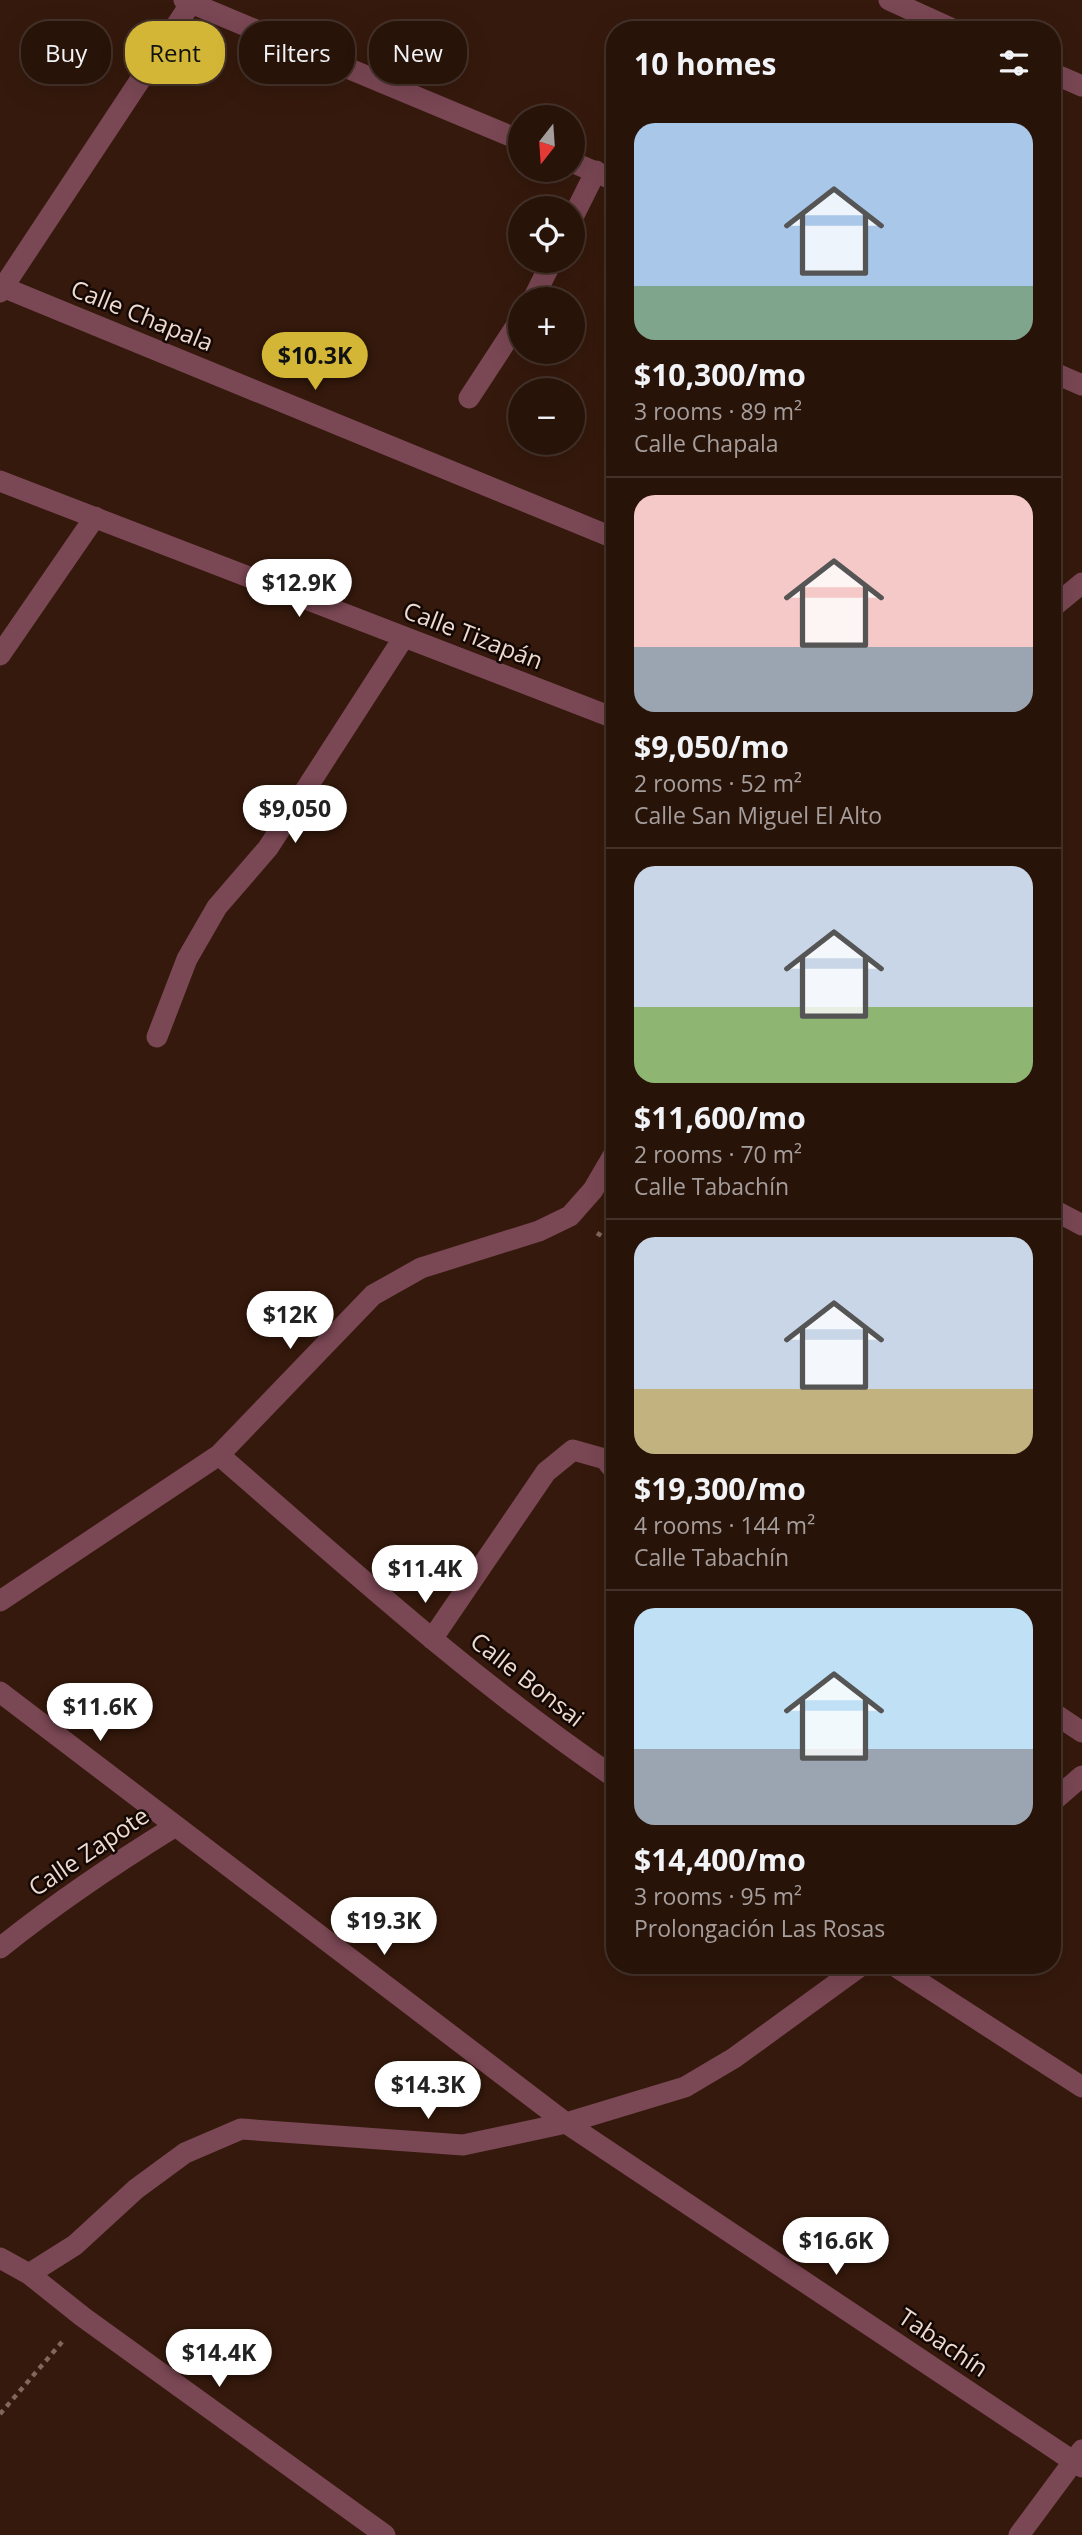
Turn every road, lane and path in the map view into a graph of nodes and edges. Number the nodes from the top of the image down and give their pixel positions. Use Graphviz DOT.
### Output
graph roads {
  1 [pos="889,0"];
  2 [pos="189,1"];
  3 [pos="935,21"];
  4 [pos="1061,77"];
  5 [pos="1082,86"];
  6 [pos="508,135"];
  7 [pos="585,167"];
  8 [pos="605,175"];
  9 [pos="585,202"];
  10 [pos="1,288"];
  11 [pos="508,338"];
  12 [pos="1061,376"];
  13 [pos="1082,385"];
  14 [pos="469,398"];
  15 [pos="0,481"];
  16 [pos="95,517"];
  17 [pos="606,535"];
  18 [pos="1082,583"];
  19 [pos="1061,600"];
  20 [pos="404,638"];
  21 [pos="0,656"];
  22 [pos="606,715"];
  23 [pos="157,1037"];
  24 [pos="606,1168"];
  25 [pos="1061,1214"];
  26 [pos="1082,1225"];
  27 [pos="219,1455"];
  28 [pos="606,1460"];
  29 [pos="0,1601"];
  30 [pos="432,1639"];
  31 [pos="0,1692"];
  32 [pos="1061,1718"];
  33 [pos="1082,1732"];
  34 [pos="606,1772"];
  35 [pos="1082,1776"];
  36 [pos="1061,1794"];
  37 [pos="174,1827"];
  38 [pos="0,1948"];
  39 [pos="850,1974"];
  40 [pos="907,1974"];
  41 [pos="1082,2087"];
  42 [pos="566,2123"];
  43 [pos="0,2258"];
  44 [pos="29,2274"];
  45 [pos="83,2317"];
  46 [pos="0,2414"];
  47 [pos="1079,2459"];
  48 [pos="385,2535"];
  49 [pos="1018,2535"];
  1 -- 3 [label="street"];
  2 -- 6 [label="street"];
  2 -- 10 [label="street"];
  4 -- 5 [label="street"];
  7 -- 8 [label="street"];
  8 -- 9 [label="street"];
  10 -- 17 [label="street, Calle Chapala"];
  11 -- 14 [label="street"];
  12 -- 13 [label="street"];
  15 -- 16 [label="street, Calle Tizapán"];
  16 -- 20 [label="street, Calle Tizapán"];
  16 -- 21 [label="street"];
  18 -- 19 [label="street"];
  20 -- 22 [label="street, Calle Tizapán"];
  20 -- 23 [label="street"];
  24 -- 27 [label="street"];
  25 -- 26 [label="street"];
  27 -- 29 [label="street"];
  27 -- 30 [label="street, Calle Bonsai"];
  28 -- 30 [label="street"];
  30 -- 34 [label="street, Calle Bonsai"];
  31 -- 37 [label="street, Tabachín"];
  32 -- 33 [label="street"];
  35 -- 36 [label="street"];
  37 -- 38 [label="street, Calle Zapote"];
  37 -- 42 [label="street, Tabachín"];
  39 -- 42 [label="street"];
  40 -- 41 [label="street"];
  42 -- 44 [label="street"];
  42 -- 47 [label="street, Tabachín"];
  43 -- 44 [label="street"];
  44 -- 45 [label="street"];
  45 -- 46 [label="path"];
  45 -- 48 [label="street"];
  47 -- 49 [label="street"];
}
